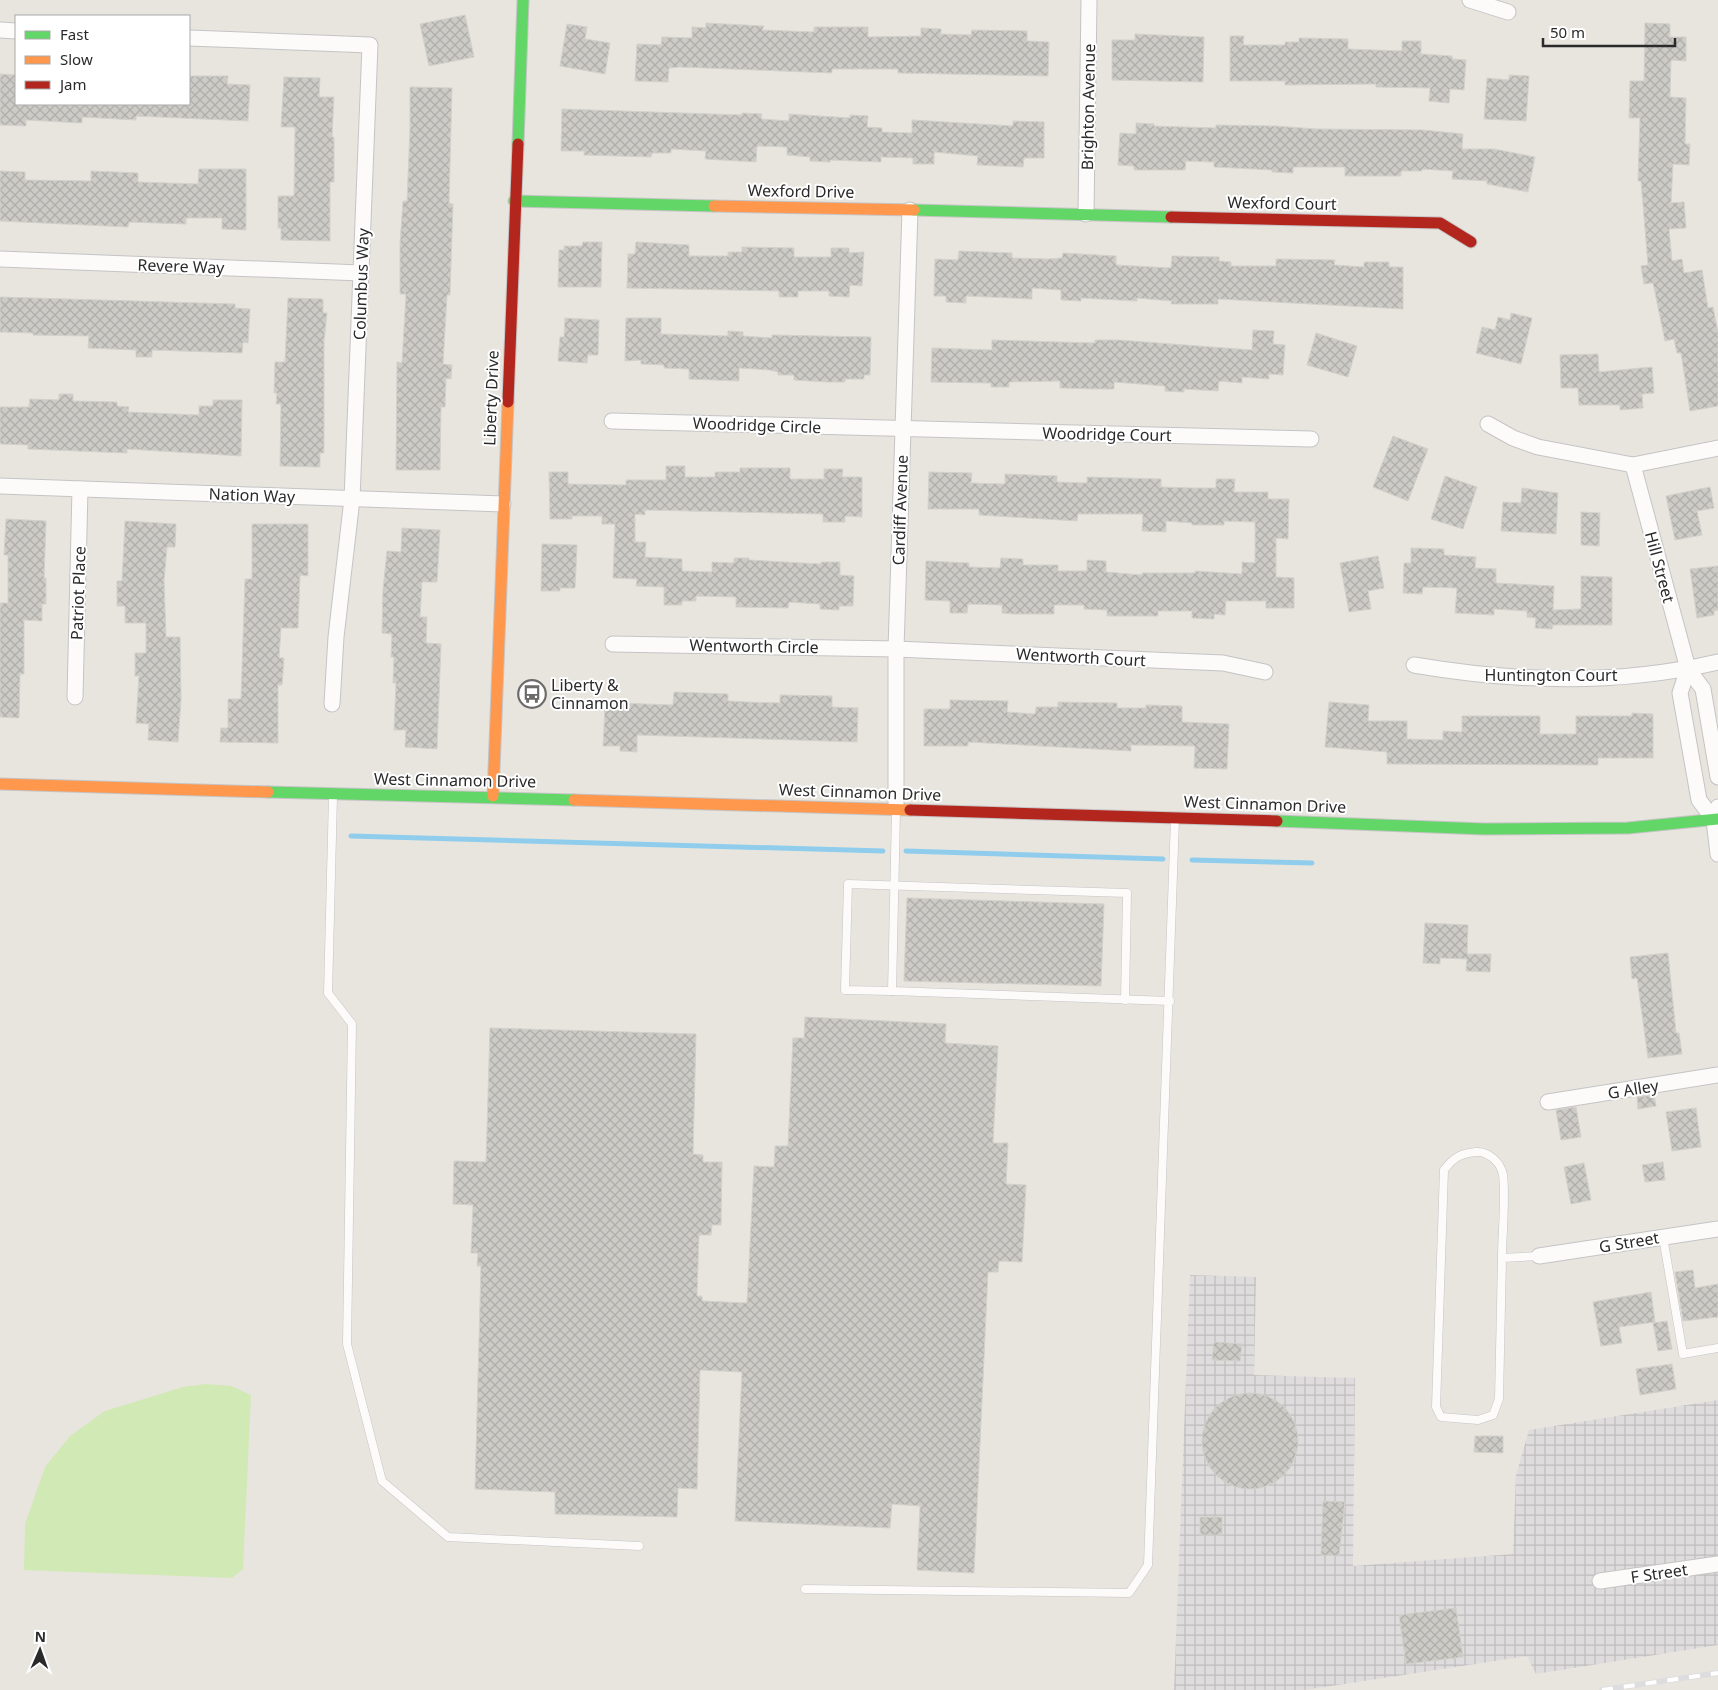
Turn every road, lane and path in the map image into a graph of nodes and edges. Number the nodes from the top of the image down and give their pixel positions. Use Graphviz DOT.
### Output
graph roads {
  1 [pos="523,0"];
  2 [pos="1090,0"];
  3 [pos="1470,0"];
  4 [pos="1508,12"];
  5 [pos="0,30"];
  6 [pos="15,31"];
  7 [pos="190,38"];
  8 [pos="514,201"];
  9 [pos="910,210"];
  10 [pos="1086,214"];
  11 [pos="1471,242"];
  12 [pos="0,259"];
  13 [pos="361,273"];
  14 [pos="612,421"];
  15 [pos="1488,424"];
  16 [pos="903,429"];
  17 [pos="1311,439"];
  18 [pos="1718,448"];
  19 [pos="1633,465"];
  20 [pos="0,486"];
  21 [pos="80,489"];
  22 [pos="352,499"];
  23 [pos="503,504"];
  24 [pos="613,644"];
  25 [pos="896,649"];
  26 [pos="1718,662"];
  27 [pos="1414,665"];
  28 [pos="1688,669"];
  29 [pos="1265,672"];
  30 [pos="75,697"];
  31 [pos="332,704"];
  32 [pos="1718,777"];
  33 [pos="0,784"];
  34 [pos="333,794"];
  35 [pos="493,796"];
  36 [pos="896,809"];
  37 [pos="1717,815"];
  38 [pos="1175,817"];
  39 [pos="1718,854"];
  40 [pos="895,885"];
  41 [pos="892,992"];
  42 [pos="1125,1000"];
  43 [pos="1170,1002"];
  44 [pos="1718,1075"];
  45 [pos="1548,1102"];
  46 [pos="1718,1229"];
  47 [pos="1663,1237"];
  48 [pos="1539,1256"];
  49 [pos="1502,1258"];
  50 [pos="1718,1348"];
  51 [pos="639,1546"];
  52 [pos="1718,1564"];
  53 [pos="1600,1581"];
  54 [pos="805,1589"];
  1 -- 8 [label="street, Liberty Drive"];
  2 -- 10 [label="street, Brighton Avenue"];
  3 -- 4 [label="street"];
  5 -- 6 [label="street"];
  7 -- 13 [label="street, Columbus Way"];
  8 -- 9 [label="street, Wexford Drive"];
  8 -- 23 [label="street, Liberty Drive"];
  9 -- 10 [label="street, Wexford Drive"];
  9 -- 16 [label="street, Cardiff Avenue"];
  10 -- 11 [label="street, Wexford Court"];
  12 -- 13 [label="street, Revere Way"];
  13 -- 22 [label="street, Columbus Way"];
  14 -- 16 [label="street, Woodridge Circle"];
  15 -- 19 [label="street"];
  16 -- 17 [label="street, Woodridge Court"];
  16 -- 25 [label="street, Cardiff Avenue"];
  18 -- 19 [label="street"];
  19 -- 28 [label="street, Hill Street"];
  20 -- 21 [label="street, Nation Way"];
  21 -- 22 [label="street, Nation Way"];
  21 -- 30 [label="street, Patriot Place"];
  22 -- 23 [label="street, Nation Way"];
  22 -- 31 [label="street, Columbus Way"];
  23 -- 35 [label="street, Liberty Drive"];
  24 -- 25 [label="street, Wentworth Circle"];
  25 -- 29 [label="street, Wentworth Court"];
  25 -- 36 [label="street, Cardiff Avenue"];
  26 -- 28 [label="street, Huntington Court"];
  27 -- 28 [label="street, Huntington Court"];
  28 -- 32 [label="street, Hill Street"];
  28 -- 37 [label="street"];
  33 -- 34 [label="street, West Cinnamon Drive"];
  34 -- 35 [label="street, West Cinnamon Drive"];
  34 -- 51 [label="lane"];
  35 -- 36 [label="street, West Cinnamon Drive"];
  36 -- 38 [label="street, West Cinnamon Drive"];
  36 -- 40 [label="lane"];
  37 -- 38 [label="street, West Cinnamon Drive"];
  37 -- 39 [label="street"];
  38 -- 43 [label="lane"];
  40 -- 41 [label="lane"];
  40 -- 41 [label="lane"];
  40 -- 42 [label="lane"];
  41 -- 42 [label="lane"];
  42 -- 43 [label="lane"];
  43 -- 54 [label="lane"];
  44 -- 45 [label="street, G Alley"];
  46 -- 47 [label="street, G Street"];
  47 -- 48 [label="street, G Street"];
  47 -- 50 [label="lane"];
  48 -- 49 [label="lane"];
  49 -- 49 [label="lane"];
  52 -- 53 [label="street, F Street"];
}
